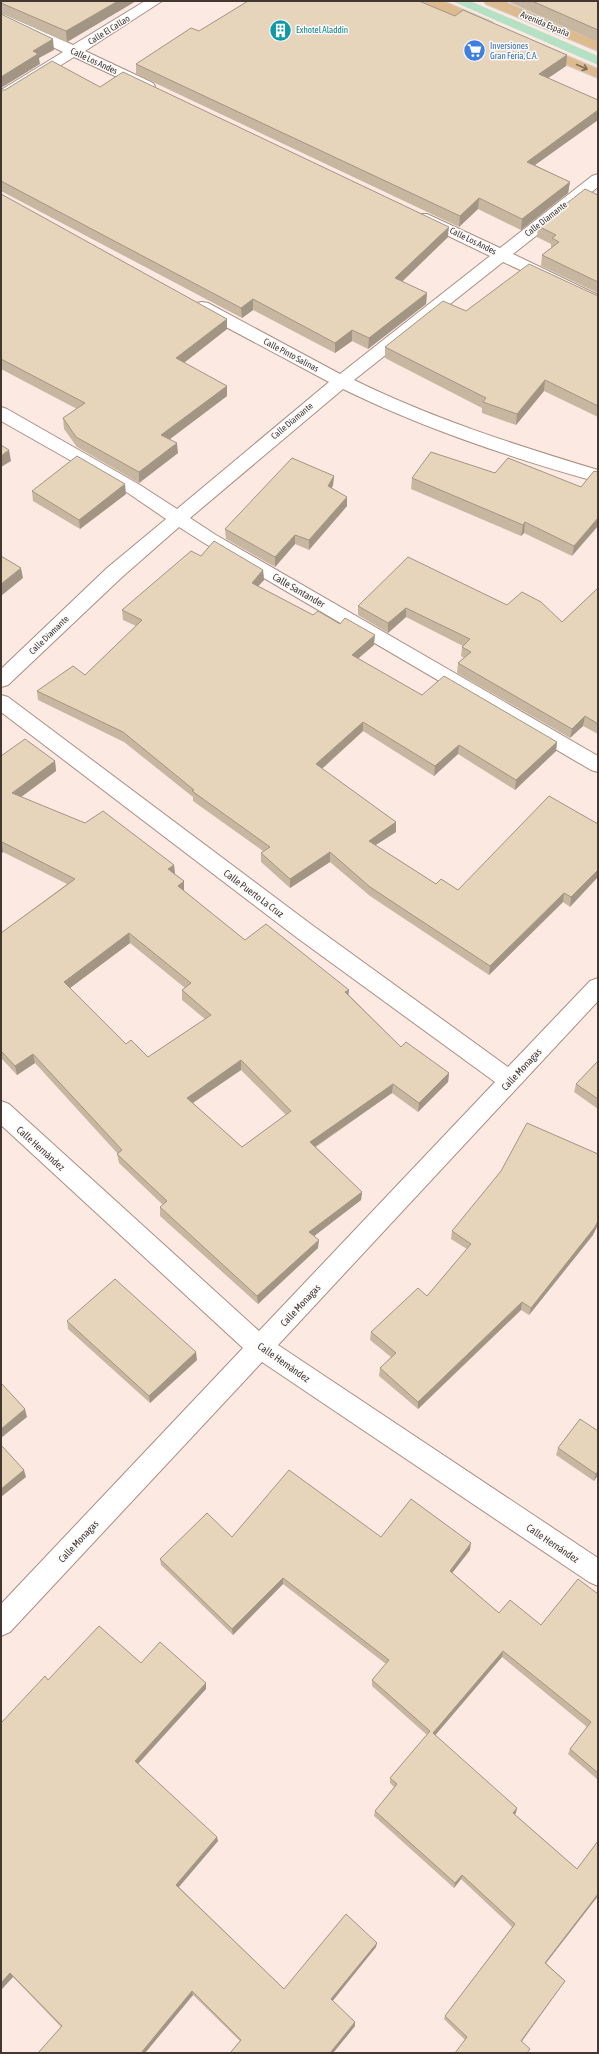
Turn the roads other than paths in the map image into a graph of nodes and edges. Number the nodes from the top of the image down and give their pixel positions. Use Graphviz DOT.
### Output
graph roads {
  1 [pos="155,1"];
  2 [pos="431,1"];
  3 [pos="491,1"];
  4 [pos="1,17"];
  5 [pos="496,30"];
  6 [pos="526,42"];
  7 [pos="598,47"];
  8 [pos="74,51"];
  9 [pos="598,74"];
  10 [pos="160,92"];
  11 [pos="1,96"];
  12 [pos="598,179"];
  13 [pos="408,211"];
  14 [pos="501,255"];
  15 [pos="188,300"];
  16 [pos="598,301"];
  17 [pos="342,381"];
  18 [pos="1,413"];
  19 [pos="598,476"];
  20 [pos="178,518"];
  21 [pos="1,680"];
  22 [pos="1,702"];
  23 [pos="598,765"];
  24 [pos="598,987"];
  25 [pos="510,1081"];
  26 [pos="1,1111"];
  27 [pos="260,1347"];
  28 [pos="598,1573"];
  29 [pos="1,1623"];
  1 -- 8 [label="street, Calle El Callao"];
  2 -- 5 [label="main road"];
  3 -- 7 [label="main road, Avenida España"];
  4 -- 8 [label="street, Calle Los Andes"];
  6 -- 9 [label="main road, one-way"];
  8 -- 10 [label="street, Calle Los Andes"];
  8 -- 11 [label="street, Calle El Callao"];
  12 -- 14 [label="street, Calle Diamante"];
  13 -- 14 [label="street, Calle Los Andes"];
  14 -- 16 [label="street, Calle Los Andes"];
  14 -- 17 [label="street, Calle Diamante"];
  15 -- 17 [label="street, Calle Pinto Salinas"];
  17 -- 19 [label="street, Calle Pinto Salinas"];
  17 -- 20 [label="street, Calle Diamante"];
  18 -- 20 [label="street, Calle Santander"];
  20 -- 21 [label="street, Calle Diamante"];
  20 -- 23 [label="street, Calle Santander"];
  22 -- 25 [label="street, Calle Puerto La Cruz"];
  24 -- 25 [label="street, Calle Monagas"];
  25 -- 27 [label="street, Calle Monagas"];
  26 -- 27 [label="street, Calle Hernández"];
  27 -- 28 [label="street, Calle Hernández"];
  27 -- 29 [label="street, Calle Monagas"];
}
